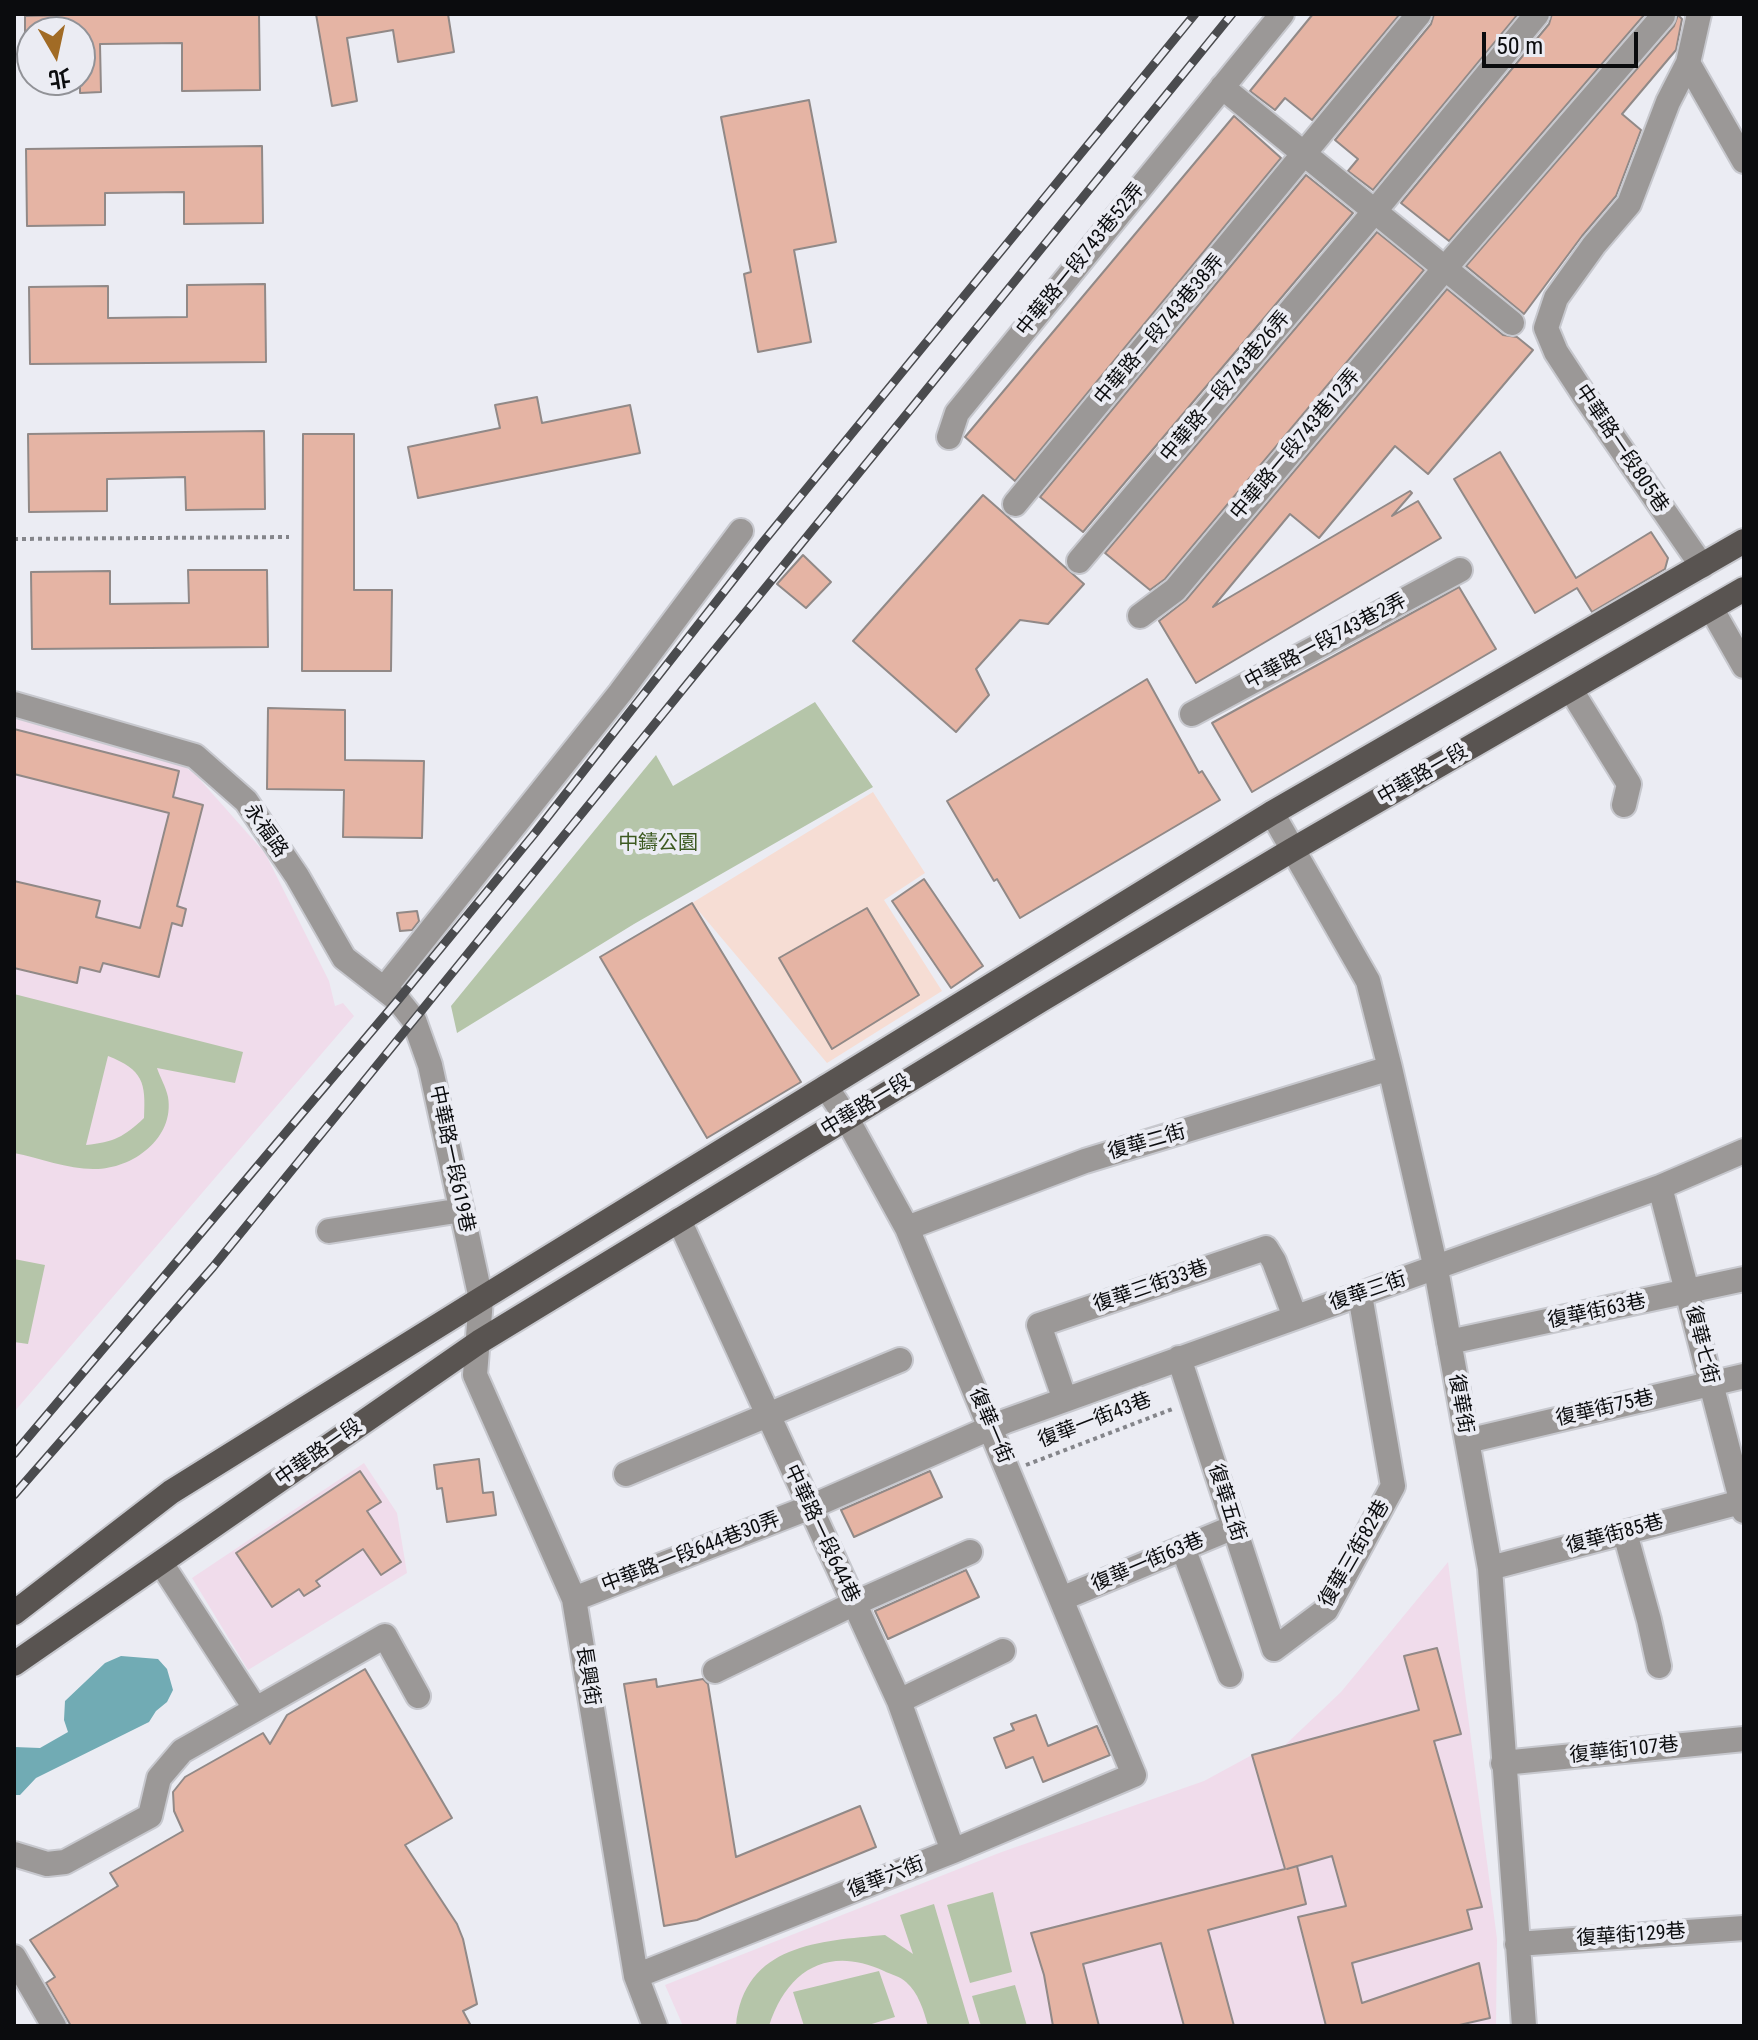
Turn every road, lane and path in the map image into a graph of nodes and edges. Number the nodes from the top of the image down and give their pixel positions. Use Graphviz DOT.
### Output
graph roads {
  1 [pos="1282,14"];
  2 [pos="1419,14"];
  3 [pos="1537,14"];
  4 [pos="1699,14"];
  5 [pos="1663,16"];
  6 [pos="1688,63"];
  7 [pos="1222,87"];
  8 [pos="1304,155"];
  9 [pos="1744,159"];
  10 [pos="1374,212"];
  11 [pos="1446,267"];
  12 [pos="1512,323"];
  13 [pos="949,437"];
  14 [pos="1015,504"];
  15 [pos="741,531"];
  16 [pos="289,537"];
  17 [pos="14,539"];
  18 [pos="1744,541"];
  19 [pos="1079,561"];
  20 [pos="1702,566"];
  21 [pos="1460,570"];
  22 [pos="1744,589"];
  23 [pos="1711,608"];
  24 [pos="1140,616"];
  25 [pos="1744,666"];
  26 [pos="1571,690"];
  27 [pos="14,704"];
  28 [pos="1192,714"];
  29 [pos="1624,805"];
  30 [pos="1272,813"];
  31 [pos="1292,850"];
  32 [pos="384,989"];
  33 [pos="414,1020"];
  34 [pos="1390,1068"];
  35 [pos="826,1087"];
  36 [pos="846,1117"];
  37 [pos="1744,1151"];
  38 [pos="1660,1187"];
  39 [pos="462,1210"];
  40 [pos="679,1220"];
  41 [pos="907,1228"];
  42 [pos="329,1231"];
  43 [pos="1436,1269"];
  44 [pos="1744,1279"];
  45 [pos="1687,1293"];
  46 [pos="1360,1295"];
  47 [pos="481,1299"];
  48 [pos="1295,1317"];
  49 [pos="479,1342"];
  50 [pos="1449,1342"];
  51 [pos="1179,1358"];
  52 [pos="900,1360"];
  53 [pos="1744,1376"];
  54 [pos="1711,1384"];
  55 [pos="1065,1400"];
  56 [pos="1193,1401"];
  57 [pos="767,1417"];
  58 [pos="991,1427"];
  59 [pos="1467,1441"];
  60 [pos="1009,1472"];
  61 [pos="626,1474"];
  62 [pos="1742,1507"];
  63 [pos="808,1508"];
  64 [pos="1234,1527"];
  65 [pos="1625,1533"];
  66 [pos="1183,1548"];
  67 [pos="970,1552"];
  68 [pos="161,1563"];
  69 [pos="1490,1568"];
  70 [pos="574,1599"];
  71 [pos="1061,1599"];
  72 [pos="853,1604"];
  73 [pos="14,1613"];
  74 [pos="1274,1649"];
  75 [pos="1003,1651"];
  76 [pos="14,1664"];
  77 [pos="1659,1666"];
  78 [pos="715,1671"];
  79 [pos="1230,1675"];
  80 [pos="418,1696"];
  81 [pos="899,1701"];
  82 [pos="255,1708"];
  83 [pos="1744,1739"];
  84 [pos="1744,1758"];
  85 [pos="1503,1763"];
  86 [pos="1134,1775"];
  87 [pos="953,1851"];
  88 [pos="14,1854"];
  89 [pos="1744,1928"];
  90 [pos="1517,1944"];
  91 [pos="14,1957"];
  92 [pos="636,1976"];
  93 [pos="54,2026"];
  94 [pos="655,2026"];
  95 [pos="1524,2026"];
  1 -- 7 [label="street, 中華路一段743巷52弄"];
  2 -- 8 [label="street, 中華路一段743巷38弄"];
  3 -- 10 [label="street, 中華路一段743巷26弄"];
  4 -- 6 [label="street"];
  5 -- 11 [label="street, 中華路一段743巷12弄"];
  6 -- 9 [label="street"];
  6 -- 20 [label="street, 中華路一段805巷"];
  7 -- 8 [label="street"];
  7 -- 13 [label="street, 中華路一段743巷52弄"];
  8 -- 10 [label="street"];
  8 -- 14 [label="street, 中華路一段743巷38弄"];
  10 -- 11 [label="street"];
  10 -- 19 [label="street, 中華路一段743巷26弄"];
  11 -- 12 [label="street"];
  11 -- 24 [label="street, 中華路一段743巷12弄"];
  15 -- 32 [label="street"];
  16 -- 17 [label="path"];
  18 -- 20 [label="main road, 中華路一段"];
  20 -- 30 [label="main road, 中華路一段"];
  21 -- 28 [label="street, 中華路一段743巷2弄"];
  22 -- 23 [label="main road, 中華路一段"];
  23 -- 25 [label="street"];
  23 -- 26 [label="main road, 中華路一段"];
  26 -- 29 [label="street"];
  26 -- 31 [label="main road, 中華路一段"];
  27 -- 32 [label="street, 永福路"];
  30 -- 31 [label="street, 復華街"];
  30 -- 35 [label="main road, 中華路一段"];
  31 -- 34 [label="street, 復華街"];
  31 -- 36 [label="main road, 中華路一段"];
  32 -- 33 [label="street, 永福路"];
  33 -- 39 [label="street, 中華路一段619巷"];
  34 -- 41 [label="street, 復華二街"];
  34 -- 43 [label="street, 復華街"];
  35 -- 36 [label="street, 復華一街"];
  35 -- 47 [label="main road, 中華路一段"];
  36 -- 40 [label="main road, 中華路一段"];
  36 -- 41 [label="street, 復華一街"];
  37 -- 38 [label="street, 復華三街"];
  38 -- 43 [label="street, 復華三街"];
  38 -- 45 [label="street, 復華七街"];
  39 -- 42 [label="street"];
  39 -- 47 [label="street, 中華路一段619巷"];
  40 -- 49 [label="main road, 中華路一段"];
  40 -- 57 [label="street, 中華路一段644巷"];
  41 -- 58 [label="street, 復華一街"];
  43 -- 46 [label="street, 復華三街"];
  43 -- 50 [label="street, 復華街"];
  44 -- 45 [label="street, 復華街63巷"];
  45 -- 50 [label="street, 復華街63巷"];
  45 -- 54 [label="street, 復華七街"];
  46 -- 48 [label="street, 復華三街"];
  46 -- 74 [label="street, 復華三街82巷"];
  47 -- 49 [label="street, 中華路一段619巷"];
  47 -- 73 [label="main road, 中華路一段"];
  48 -- 51 [label="street, 復華三街"];
  48 -- 55 [label="street, 復華三街33巷"];
  49 -- 68 [label="main road, 中華路一段"];
  49 -- 70 [label="street, 長興街"];
  50 -- 59 [label="street, 復華街"];
  51 -- 55 [label="street, 復華三街"];
  51 -- 56 [label="street, 復華五街"];
  52 -- 57 [label="street"];
  53 -- 54 [label="street, 復華街75巷"];
  54 -- 59 [label="street, 復華街75巷"];
  54 -- 62 [label="street, 復華七街"];
  55 -- 58 [label="street, 復華三街"];
  56 -- 60 [label="path, 復華一街43巷"];
  56 -- 64 [label="street, 復華五街"];
  57 -- 61 [label="street"];
  57 -- 63 [label="street, 中華路一段644巷"];
  58 -- 60 [label="street, 復華一街"];
  58 -- 63 [label="street, 中華路一段644巷30弄"];
  59 -- 69 [label="street, 復華街"];
  60 -- 71 [label="street, 復華一街"];
  62 -- 65 [label="street, 復華街85巷"];
  63 -- 70 [label="street, 中華路一段644巷30弄"];
  63 -- 72 [label="street, 中華路一段644巷"];
  64 -- 66 [label="street, 復華一街63巷"];
  64 -- 74 [label="street, 復華五街"];
  65 -- 69 [label="street, 復華街85巷"];
  65 -- 77 [label="street"];
  66 -- 71 [label="street, 復華一街63巷"];
  66 -- 79 [label="street"];
  67 -- 72 [label="street"];
  68 -- 76 [label="main road, 中華路一段"];
  68 -- 82 [label="street"];
  69 -- 85 [label="street, 復華街"];
  70 -- 92 [label="street, 長興街"];
  71 -- 86 [label="street, 復華一街"];
  72 -- 78 [label="street"];
  72 -- 81 [label="street, 中華路一段644巷"];
  75 -- 81 [label="street"];
  80 -- 82 [label="street"];
  81 -- 87 [label="street, 中華路一段644巷"];
  82 -- 88 [label="street"];
  83 -- 84 [label="street"];
  83 -- 85 [label="street, 復華街107巷"];
  85 -- 90 [label="street, 復華街"];
  86 -- 87 [label="street, 復華六街"];
  87 -- 92 [label="street, 復華六街"];
  89 -- 90 [label="street, 復華街129巷"];
  90 -- 95 [label="street, 復華街"];
  91 -- 93 [label="street"];
  92 -- 94 [label="street, 長興街"];
}
